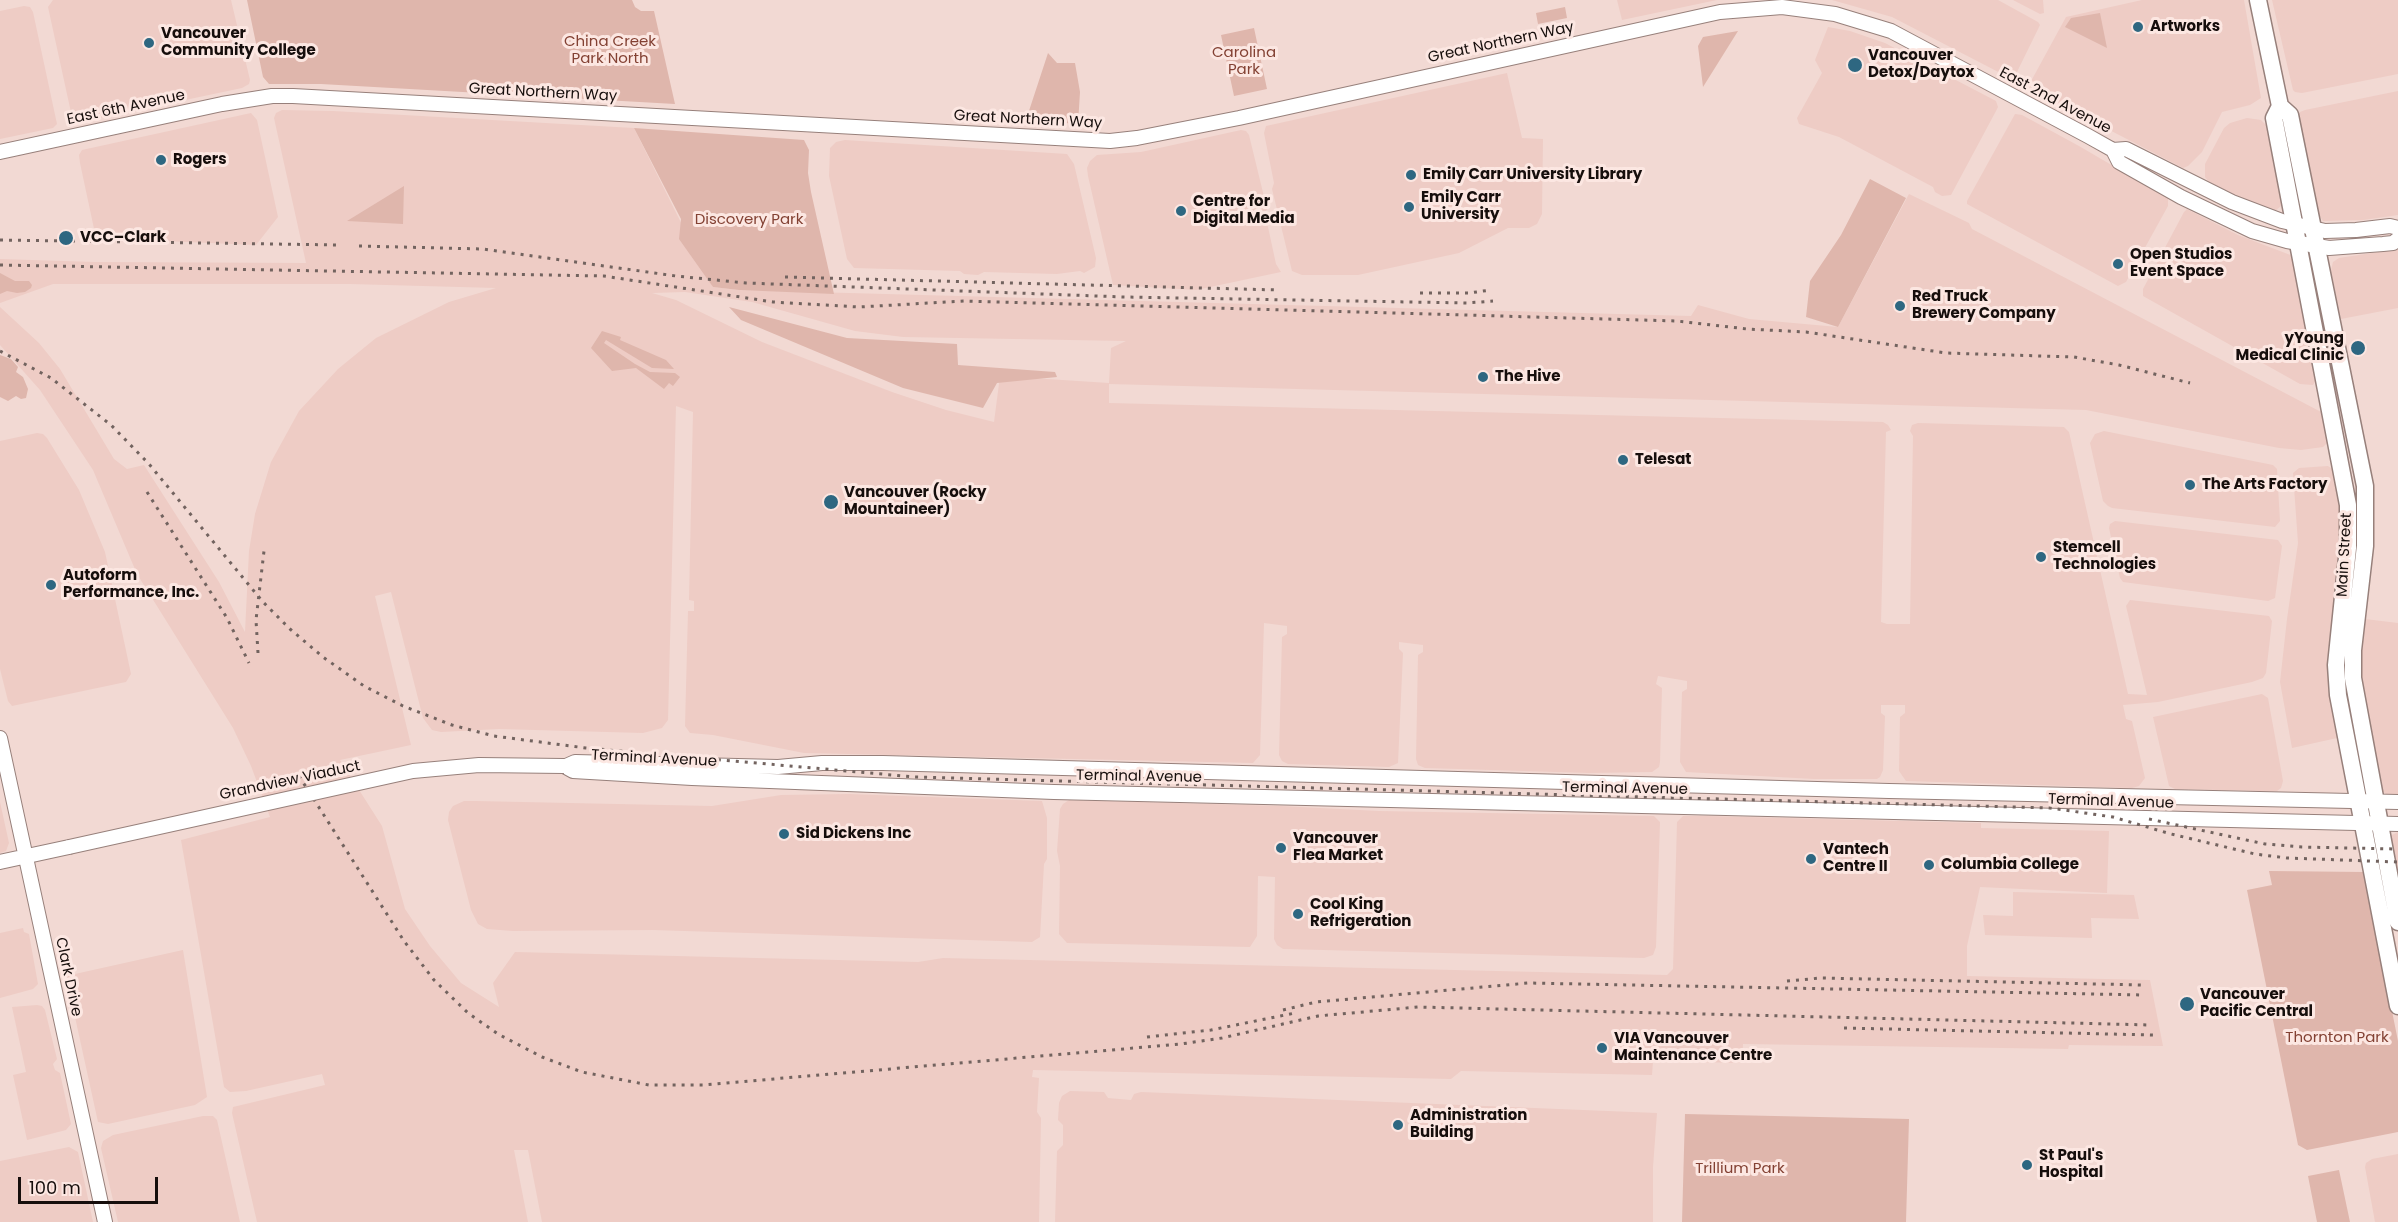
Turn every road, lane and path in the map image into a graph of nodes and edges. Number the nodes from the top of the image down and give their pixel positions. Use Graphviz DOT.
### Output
graph roads {
  1 [pos="2258,0"];
  2 [pos="1782,7"];
  3 [pos="260,98"];
  4 [pos="2280,106"];
  5 [pos="2112,150"];
  6 [pos="0,153"];
  7 [pos="2294,224"];
  8 [pos="2313,228"];
  9 [pos="2398,228"];
  10 [pos="2398,238"];
  11 [pos="2297,243"];
  12 [pos="2316,246"];
  13 [pos="0,738"];
  14 [pos="564,766"];
  15 [pos="2358,800"];
  16 [pos="2376,801"];
  17 [pos="2398,802"];
  18 [pos="2371,824"];
  19 [pos="2398,824"];
  20 [pos="26,856"];
  21 [pos="0,861"];
  22 [pos="2398,922"];
  23 [pos="2398,1006"];
  24 [pos="105,1222"];
  1 -- 4 [label="main road, Main Street"];
  2 -- 3 [label="main road, Great Northern Way"];
  2 -- 5 [label="main road, East 2nd Avenue"];
  3 -- 6 [label="main road, East 6th Avenue"];
  4 -- 7 [label="main road, Main Street"];
  4 -- 8 [label="main road, Main Street"];
  5 -- 7 [label="main road, East 2nd Avenue"];
  5 -- 11 [label="main road, East 2nd Avenue"];
  7 -- 8 [label="main road, East 2nd Avenue"];
  7 -- 11 [label="main road, Main Street"];
  8 -- 9 [label="main road, East 2nd Avenue"];
  8 -- 12 [label="main road, Main Street"];
  10 -- 12 [label="main road, East 2nd Avenue"];
  11 -- 12 [label="main road, East 2nd Avenue"];
  11 -- 15 [label="main road, Main Street"];
  12 -- 16 [label="main road, Main Street"];
  13 -- 20 [label="main road, Clark Drive"];
  14 -- 15 [label="main road, Terminal Avenue"];
  14 -- 18 [label="main road, Terminal Avenue"];
  14 -- 20 [label="main road, Grandview Viaduct, bridge"];
  15 -- 16 [label="main road, Terminal Avenue"];
  15 -- 18 [label="main road, Main Street"];
  16 -- 17 [label="main road, Terminal Avenue"];
  16 -- 18 [label="main road, Main Street"];
  18 -- 19 [label="main road, Terminal Avenue"];
  18 -- 22 [label="main road, Main Street"];
  18 -- 23 [label="main road, Main Street"];
  20 -- 21 [label="main road, Grandview Viaduct"];
  20 -- 24 [label="main road, Clark Drive"];
}
